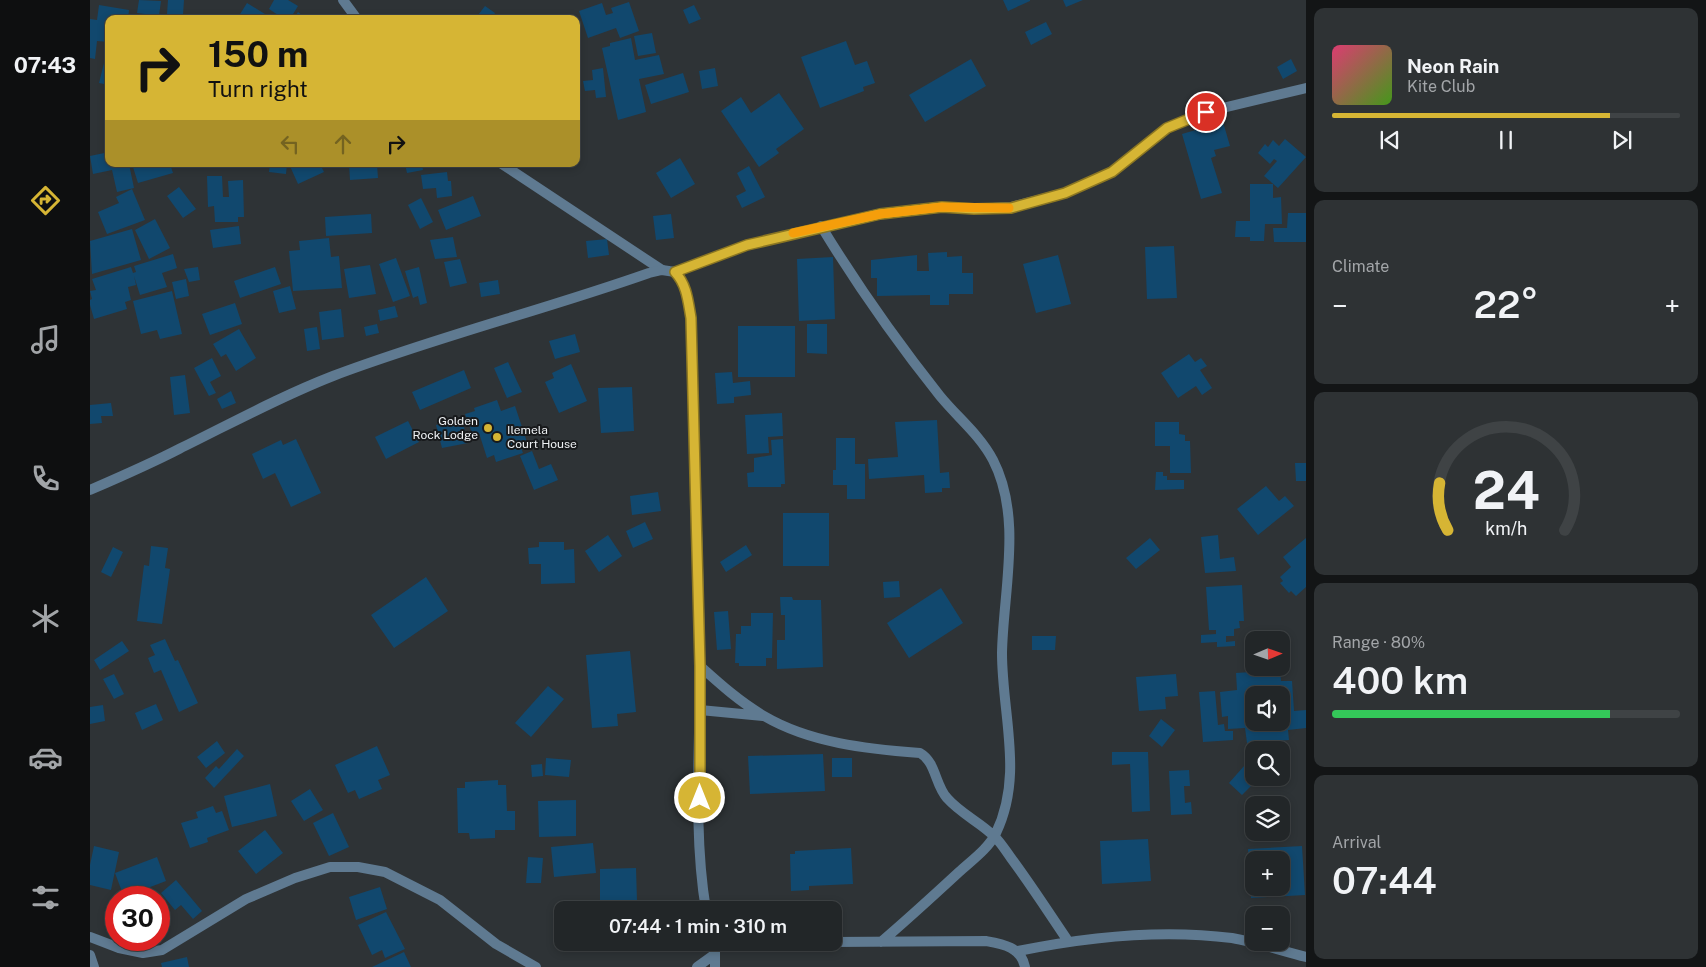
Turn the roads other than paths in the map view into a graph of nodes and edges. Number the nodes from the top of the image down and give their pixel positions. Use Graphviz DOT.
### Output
graph roads {
  1 [pos="343,0"];
  2 [pos="354,15"];
  3 [pos="1306,88"];
  4 [pos="507,167"];
  5 [pos="821,226"];
  6 [pos="662,270"];
  7 [pos="675,272"];
  8 [pos="90,490"];
  9 [pos="700,666"];
  10 [pos="700,710"];
  11 [pos="765,716"];
  12 [pos="994,837"];
  13 [pos="704,901"];
  14 [pos="90,937"];
  15 [pos="1068,941"];
  16 [pos="842,942"];
  17 [pos="882,942"];
  18 [pos="1018,951"];
  19 [pos="715,954"];
  20 [pos="90,955"];
  21 [pos="1306,957"];
  22 [pos="94,967"];
  23 [pos="536,967"];
  24 [pos="697,967"];
  25 [pos="715,967"];
  26 [pos="1025,967"];
  1 -- 2 [label="street"];
  3 -- 5 [label="street"];
  4 -- 6 [label="street"];
  5 -- 7 [label="street"];
  5 -- 12 [label="street"];
  6 -- 7 [label="street"];
  6 -- 8 [label="street"];
  7 -- 9 [label="street"];
  9 -- 10 [label="street"];
  9 -- 11 [label="street"];
  10 -- 11 [label="street"];
  10 -- 13 [label="street"];
  11 -- 12 [label="street"];
  12 -- 15 [label="street"];
  12 -- 17 [label="street"];
  14 -- 23 [label="street"];
  15 -- 18 [label="street"];
  15 -- 21 [label="street"];
  16 -- 17 [label="street"];
  17 -- 18 [label="street"];
  18 -- 26 [label="street"];
  19 -- 24 [label="street"];
  19 -- 25 [label="street"];
  20 -- 22 [label="street"];
}
